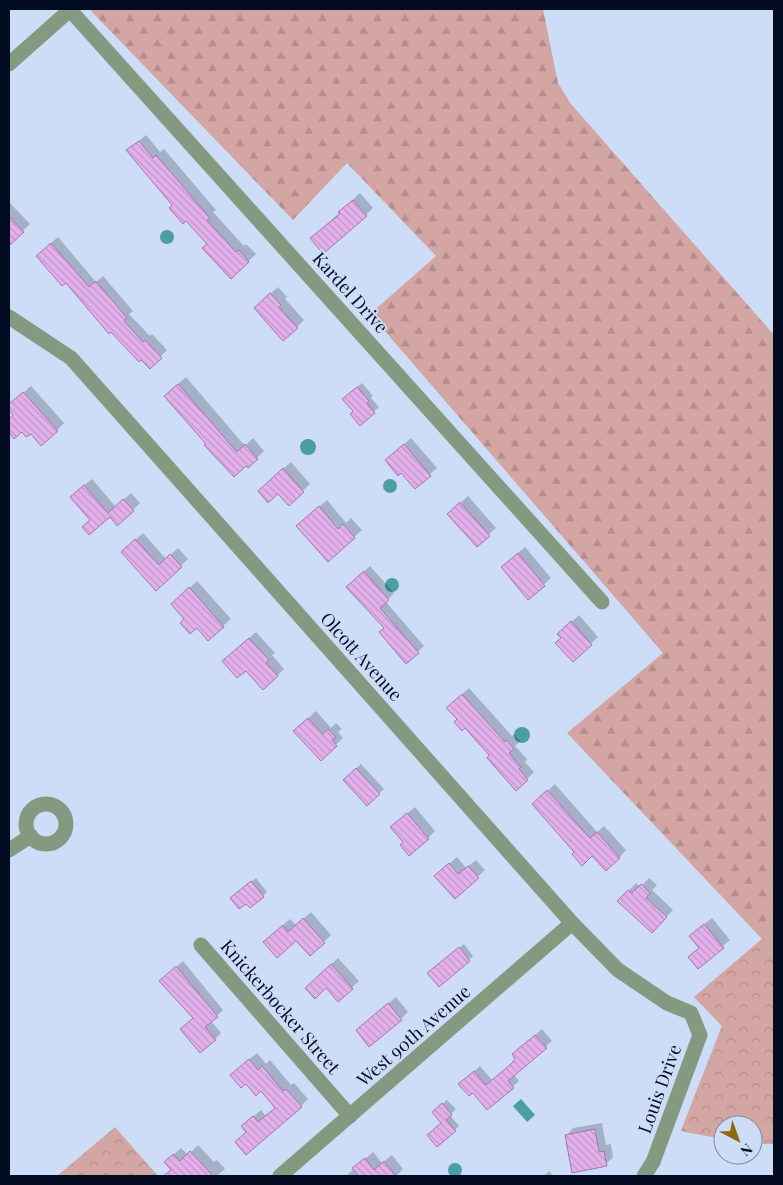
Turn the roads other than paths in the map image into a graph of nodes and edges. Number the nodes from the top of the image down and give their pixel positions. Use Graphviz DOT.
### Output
graph roads {
  1 [pos="71,9"];
  2 [pos="9,64"];
  3 [pos="9,317"];
  4 [pos="602,602"];
  5 [pos="30,836"];
  6 [pos="9,850"];
  7 [pos="572,923"];
  8 [pos="201,945"];
  9 [pos="692,1013"];
  10 [pos="350,1116"];
  11 [pos="280,1176"];
  12 [pos="644,1176"];
  1 -- 2 [label="street"];
  1 -- 4 [label="street, Kardel Drive"];
  3 -- 7 [label="street, Olcott Avenue"];
  5 -- 6 [label="street"];
  7 -- 9 [label="street, Olcott Avenue"];
  7 -- 10 [label="street, West 90th Avenue"];
  8 -- 10 [label="street, Knickerbocker Street"];
  9 -- 12 [label="street, Louis Drive"];
  10 -- 11 [label="street, West 90th Avenue"];
}
